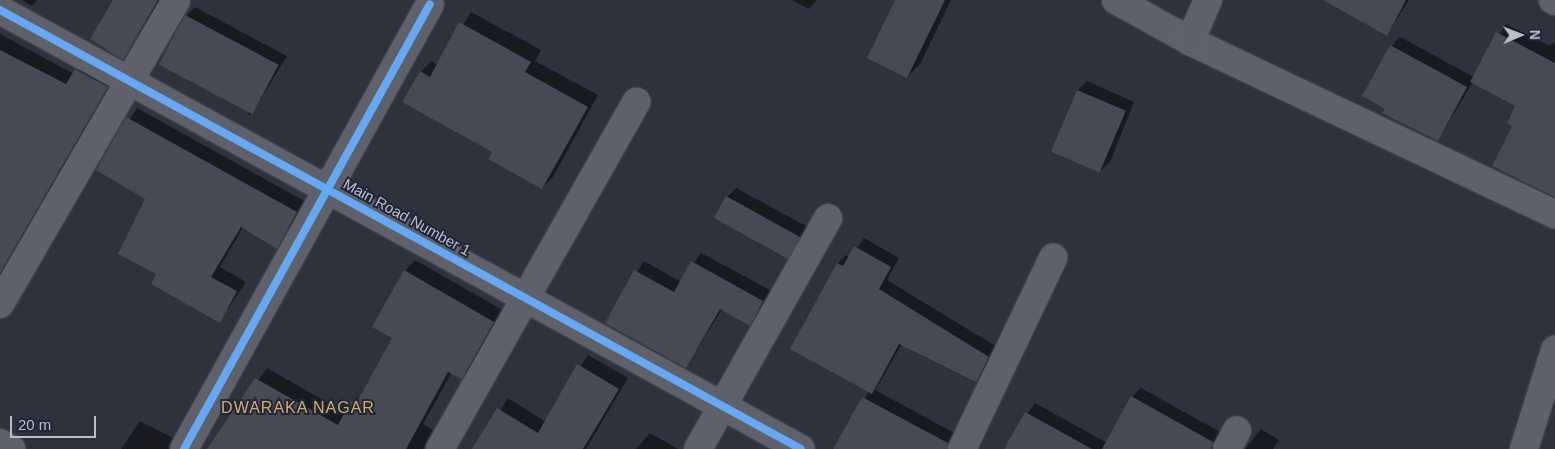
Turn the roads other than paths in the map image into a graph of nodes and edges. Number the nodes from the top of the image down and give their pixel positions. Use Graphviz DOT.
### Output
graph roads {
  1 [pos="176,0"];
  2 [pos="1116,0"];
  3 [pos="1208,0"];
  4 [pos="430,4"];
  5 [pos="0,10"];
  6 [pos="1190,41"];
  7 [pos="131,82"];
  8 [pos="636,102"];
  9 [pos="330,190"];
  10 [pos="1555,214"];
  11 [pos="828,218"];
  12 [pos="1053,258"];
  13 [pos="526,298"];
  14 [pos="0,304"];
  15 [pos="1555,350"];
  16 [pos="721,405"];
  17 [pos="0,443"];
  18 [pos="11,449"];
  19 [pos="184,449"];
  20 [pos="440,449"];
  21 [pos="698,449"];
  22 [pos="801,449"];
  23 [pos="962,449"];
  24 [pos="1524,449"];
  1 -- 7 [label="street"];
  2 -- 6 [label="street"];
  3 -- 6 [label="street"];
  4 -- 9 [label="street"];
  5 -- 7 [label="street, Main Road Number 1"];
  6 -- 10 [label="street"];
  7 -- 9 [label="street, Main Road Number 1"];
  7 -- 14 [label="street"];
  8 -- 13 [label="street"];
  9 -- 13 [label="street, Main Road Number 1"];
  9 -- 19 [label="street"];
  11 -- 16 [label="street"];
  12 -- 23 [label="street"];
  13 -- 16 [label="street, Main Road Number 1"];
  13 -- 20 [label="street"];
  15 -- 24 [label="street"];
  16 -- 21 [label="street"];
  16 -- 22 [label="street, Main Road Number 1"];
  17 -- 18 [label="street"];
}
